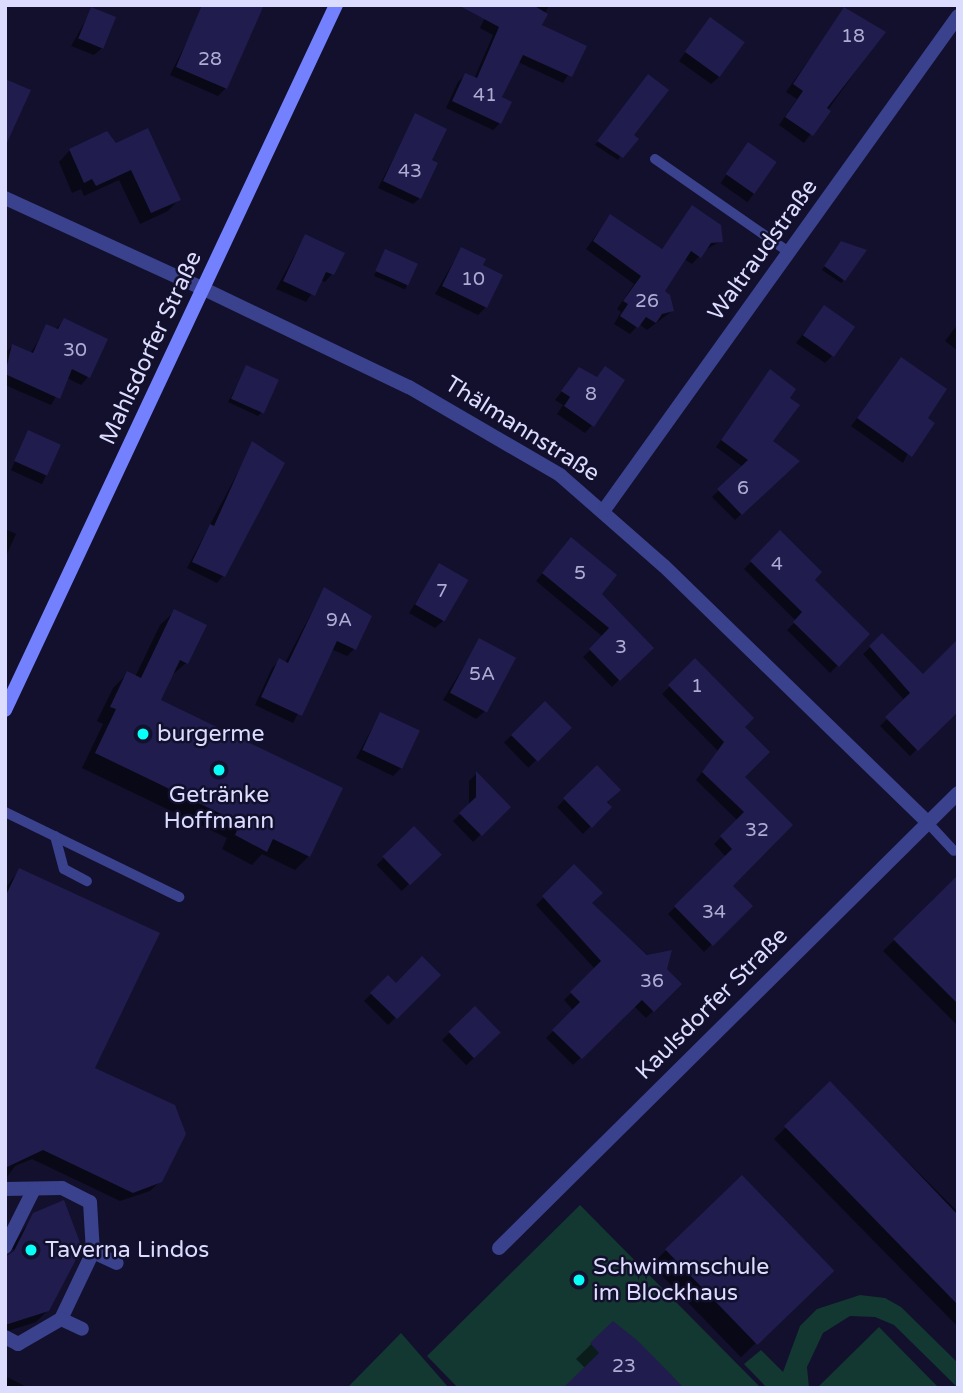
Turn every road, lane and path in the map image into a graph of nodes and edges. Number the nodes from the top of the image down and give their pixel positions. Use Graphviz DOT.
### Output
graph roads {
  1 [pos="337,5"];
  2 [pos="958,16"];
  3 [pos="654,159"];
  4 [pos="5,198"];
  5 [pos="789,252"];
  6 [pos="204,289"];
  7 [pos="604,510"];
  8 [pos="5,710"];
  9 [pos="958,793"];
  10 [pos="5,812"];
  11 [pos="928,823"];
  12 [pos="55,836"];
  13 [pos="954,851"];
  14 [pos="87,881"];
  15 [pos="179,897"];
  16 [pos="5,1189"];
  17 [pos="34,1189"];
  18 [pos="5,1247"];
  19 [pos="499,1248"];
  20 [pos="93,1252"];
  21 [pos="117,1263"];
  22 [pos="61,1319"];
  23 [pos="82,1329"];
  24 [pos="5,1337"];
  1 -- 6 [label="main road, Mahlsdorfer Straße"];
  2 -- 5 [label="street, Waltraudstraße"];
  3 -- 5 [label="lane"];
  4 -- 6 [label="street, Thälmannstraße"];
  5 -- 7 [label="street, Waltraudstraße"];
  6 -- 7 [label="street, Thälmannstraße"];
  6 -- 8 [label="main road, Mahlsdorfer Straße"];
  7 -- 11 [label="street, Thälmannstraße"];
  9 -- 11 [label="street, Kaulsdorfer Straße"];
  10 -- 12 [label="lane"];
  11 -- 13 [label="lane"];
  11 -- 19 [label="street, Kaulsdorfer Straße"];
  12 -- 14 [label="lane"];
  12 -- 15 [label="lane"];
  16 -- 17 [label="street"];
  17 -- 18 [label="street"];
  17 -- 20 [label="street"];
  20 -- 21 [label="street"];
  20 -- 22 [label="street"];
  22 -- 23 [label="street"];
  22 -- 24 [label="street"];
}
